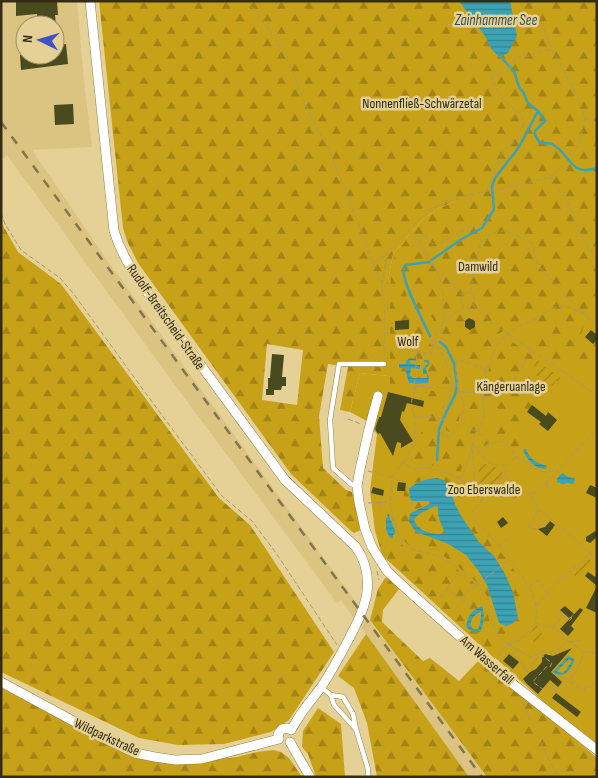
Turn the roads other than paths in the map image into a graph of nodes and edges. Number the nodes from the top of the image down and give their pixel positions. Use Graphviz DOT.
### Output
graph roads {
  1 [pos="90,1"];
  2 [pos="384,364"];
  3 [pos="378,396"];
  4 [pos="357,486"];
  5 [pos="336,528"];
  6 [pos="370,542"];
  7 [pos="358,551"];
  8 [pos="383,565"];
  9 [pos="366,570"];
  10 [pos="1,682"];
  11 [pos="321,687"];
  12 [pos="331,695"];
  13 [pos="356,728"];
  14 [pos="291,730"];
  15 [pos="279,739"];
  16 [pos="290,742"];
  17 [pos="597,750"];
  18 [pos="310,777"];
  19 [pos="368,777"];
  1 -- 5 [label="street, Rudolf-Breitscheid-Straße"];
  2 -- 4 [label="lane"];
  3 -- 4 [label="street, Am Wasserfall"];
  4 -- 6 [label="street, Am Wasserfall"];
  5 -- 7 [label="street, Wildparkstraße"];
  6 -- 7 [label="street"];
  6 -- 8 [label="street, Am Wasserfall"];
  7 -- 9 [label="street, Wildparkstraße"];
  8 -- 9 [label="street"];
  8 -- 17 [label="street, Am Wasserfall"];
  9 -- 11 [label="street, Wildparkstraße"];
  10 -- 15 [label="street, Wildparkstraße"];
  11 -- 12 [label="lane"];
  11 -- 14 [label="street, Wildparkstraße"];
  12 -- 13 [label="lane"];
  12 -- 13 [label="lane"];
  13 -- 19 [label="lane"];
  14 -- 15 [label="street, Wildparkstraße"];
  14 -- 16 [label="street, Wildparkstraße"];
  15 -- 16 [label="street, Wildparkstraße"];
  16 -- 18 [label="street"];
}
